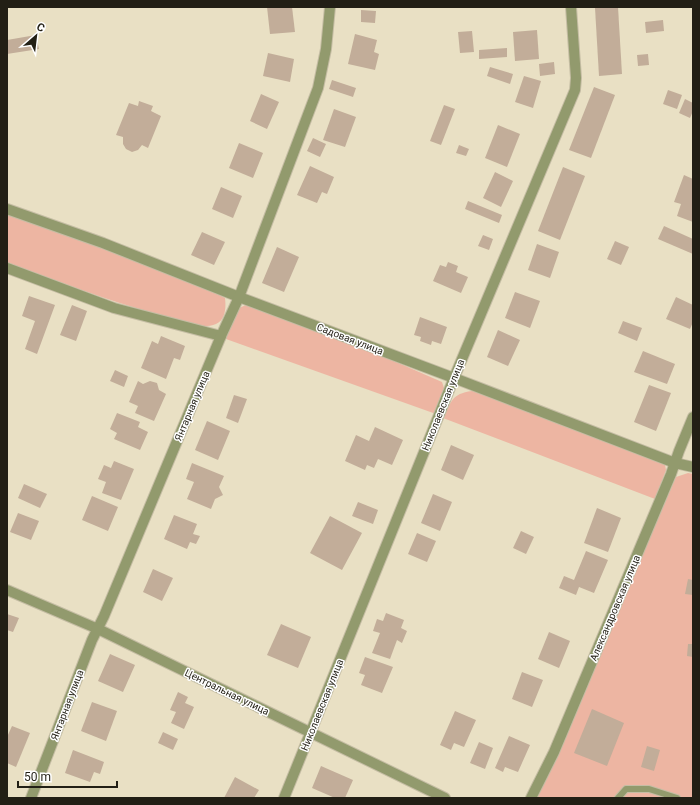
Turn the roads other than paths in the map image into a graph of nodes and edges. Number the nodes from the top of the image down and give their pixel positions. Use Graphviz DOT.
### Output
graph roads {
  1 [pos="330,7"];
  2 [pos="571,7"];
  3 [pos="7,209"];
  4 [pos="7,268"];
  5 [pos="239,297"];
  6 [pos="221,336"];
  7 [pos="454,378"];
  8 [pos="693,417"];
  9 [pos="675,463"];
  10 [pos="693,467"];
  11 [pos="7,590"];
  12 [pos="98,629"];
  13 [pos="311,732"];
  14 [pos="31,798"];
  15 [pos="284,798"];
  16 [pos="445,798"];
  17 [pos="531,798"];
  18 [pos="618,798"];
  19 [pos="677,798"];
  1 -- 5 [label="street, Янтарная улица"];
  2 -- 7 [label="street, Николаевская улица"];
  3 -- 5 [label="street, Садовая улица"];
  4 -- 6 [label="street"];
  5 -- 6 [label="street, Янтарная улица"];
  5 -- 7 [label="street, Садовая улица"];
  6 -- 12 [label="street, Янтарная улица"];
  7 -- 9 [label="street, Садовая улица"];
  7 -- 13 [label="street, Николаевская улица"];
  8 -- 9 [label="street, Александровская улица"];
  9 -- 10 [label="street, Садовая улица"];
  9 -- 17 [label="street, Александровская улица"];
  11 -- 12 [label="street, Центральная улица"];
  12 -- 13 [label="street, Центральная улица"];
  12 -- 14 [label="street, Янтарная улица"];
  13 -- 15 [label="street, Николаевская улица"];
  13 -- 16 [label="street, Центральная улица"];
  18 -- 19 [label="lane"];
}
